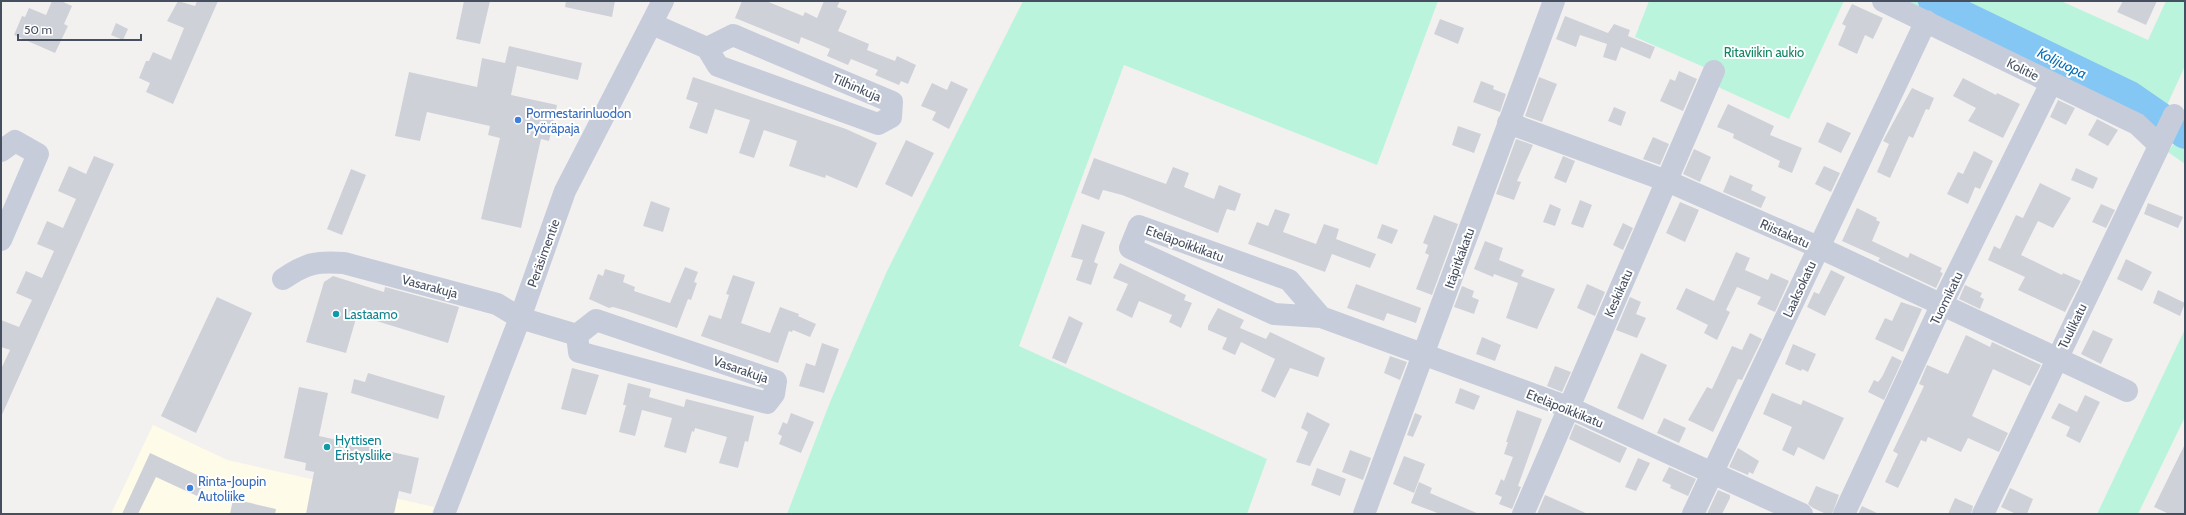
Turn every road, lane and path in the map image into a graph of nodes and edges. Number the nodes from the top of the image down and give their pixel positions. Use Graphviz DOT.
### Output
graph roads {
  1 [pos="663,1"];
  2 [pos="1554,1"];
  3 [pos="1883,1"];
  4 [pos="1926,21"];
  5 [pos="652,24"];
  6 [pos="707,48"];
  7 [pos="1714,71"];
  8 [pos="2051,83"];
  9 [pos="2174,115"];
  10 [pos="1508,123"];
  11 [pos="2160,142"];
  12 [pos="1,151"];
  13 [pos="1667,181"];
  14 [pos="1,240"];
  15 [pos="1818,247"];
  16 [pos="283,279"];
  17 [pos="1941,306"];
  18 [pos="1321,317"];
  19 [pos="520,318"];
  20 [pos="577,335"];
  21 [pos="1424,354"];
  22 [pos="2056,358"];
  23 [pos="2127,391"];
  24 [pos="1568,407"];
  25 [pos="1713,473"];
  26 [pos="444,514"];
  27 [pos="1364,514"];
  28 [pos="1523,514"];
  29 [pos="1693,514"];
  30 [pos="1802,514"];
  31 [pos="1844,514"];
  32 [pos="1983,514"];
  1 -- 5 [label="street, Peräsimentie"];
  2 -- 10 [label="street, Itäpitkäkatu"];
  3 -- 4 [label="street, Kolitie"];
  4 -- 8 [label="street, Kolitie"];
  4 -- 15 [label="street, Laaksokatu"];
  5 -- 6 [label="street"];
  5 -- 19 [label="street, Peräsimentie"];
  6 -- 6 [label="street, Tilhinkuja"];
  7 -- 13 [label="street, Keskikatu"];
  8 -- 11 [label="street, Kolitie"];
  8 -- 17 [label="street, Tuomikatu"];
  9 -- 11 [label="street, Tuulikatu"];
  10 -- 13 [label="street, Riistakatu"];
  10 -- 21 [label="street, Itäpitkäkatu"];
  11 -- 22 [label="street, Tuulikatu"];
  12 -- 14 [label="street"];
  13 -- 15 [label="street, Riistakatu"];
  13 -- 24 [label="street, Keskikatu"];
  15 -- 17 [label="street, Riistakatu"];
  15 -- 25 [label="street, Laaksokatu"];
  16 -- 19 [label="street, Vasarakuja"];
  17 -- 22 [label="street, Riistakatu"];
  17 -- 31 [label="street, Tuomikatu"];
  18 -- 18 [label="street, Eteläpoikkikatu"];
  18 -- 21 [label="street, Eteläpoikkikatu"];
  19 -- 20 [label="street, Vasarakuja"];
  19 -- 26 [label="street, Peräsimentie"];
  20 -- 20 [label="street, Vasarakuja"];
  21 -- 24 [label="street, Eteläpoikkikatu"];
  21 -- 27 [label="street, Itäpitkäkatu"];
  22 -- 23 [label="street, Riistakatu"];
  22 -- 32 [label="street, Tuulikatu"];
  24 -- 25 [label="street, Eteläpoikkikatu"];
  24 -- 28 [label="street, Keskikatu"];
  25 -- 29 [label="street, Laaksokatu"];
  25 -- 30 [label="street, Eteläpoikkikatu"];
}
